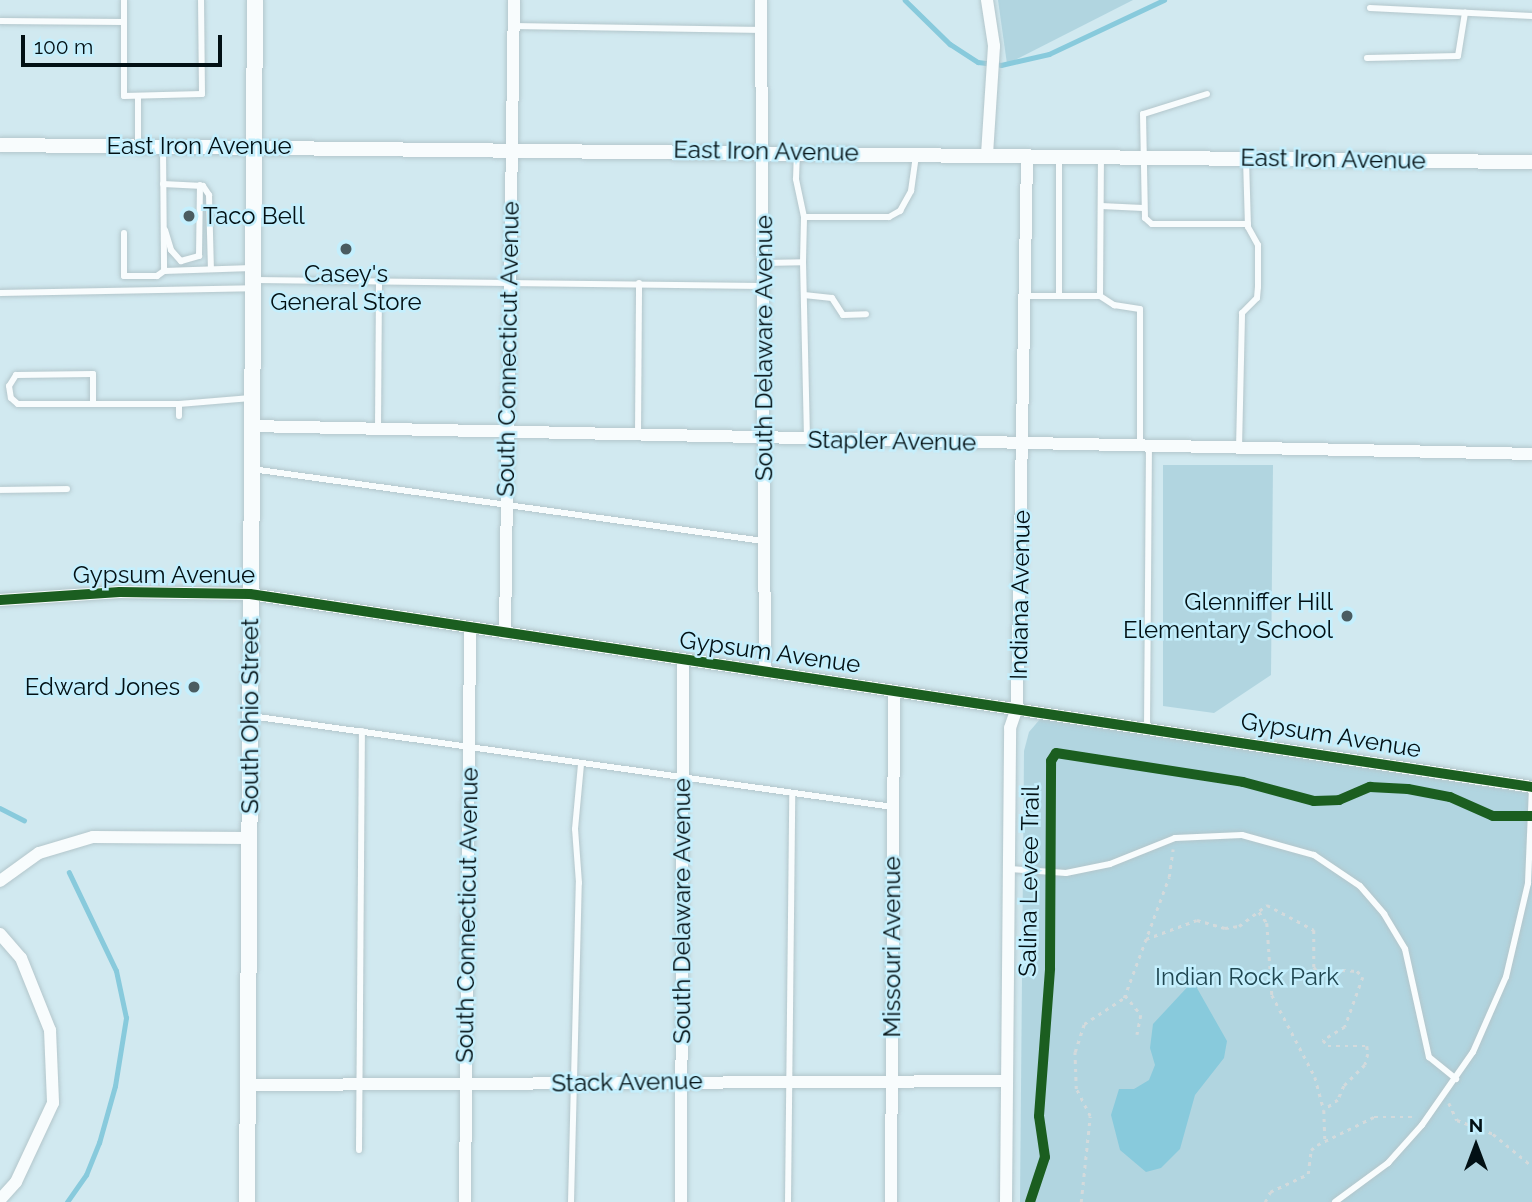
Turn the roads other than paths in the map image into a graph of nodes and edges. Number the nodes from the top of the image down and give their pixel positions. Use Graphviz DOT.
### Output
graph roads {
  1 [pos="124,0"];
  2 [pos="201,0"];
  3 [pos="255,0"];
  4 [pos="514,0"];
  5 [pos="761,0"];
  6 [pos="987,0"];
  7 [pos="1370,8"];
  8 [pos="1465,13"];
  9 [pos="1532,16"];
  10 [pos="0,21"];
  11 [pos="124,22"];
  12 [pos="513,26"];
  13 [pos="764,30"];
  14 [pos="1367,58"];
  15 [pos="1207,94"];
  16 [pos="138,96"];
  17 [pos="0,145"];
  18 [pos="138,145"];
  19 [pos="163,145"];
  20 [pos="253,146"];
  21 [pos="510,148"];
  22 [pos="766,151"];
  23 [pos="797,151"];
  24 [pos="916,154"];
  25 [pos="988,155"];
  26 [pos="1027,155"];
  27 [pos="1059,155"];
  28 [pos="1101,156"];
  29 [pos="1143,157"];
  30 [pos="1246,158"];
  31 [pos="1532,162"];
  32 [pos="163,184"];
  33 [pos="200,185"];
  34 [pos="1101,206"];
  35 [pos="1143,208"];
  36 [pos="804,217"];
  37 [pos="1248,224"];
  38 [pos="163,226"];
  39 [pos="124,233"];
  40 [pos="803,262"];
  41 [pos="764,264"];
  42 [pos="211,269"];
  43 [pos="164,271"];
  44 [pos="252,279"];
  45 [pos="379,280"];
  46 [pos="509,280"];
  47 [pos="639,283"];
  48 [pos="764,286"];
  49 [pos="0,293"];
  50 [pos="804,295"];
  51 [pos="1025,296"];
  52 [pos="1059,296"];
  53 [pos="1100,296"];
  54 [pos="866,314"];
  55 [pos="251,398"];
  56 [pos="93,404"];
  57 [pos="179,404"];
  58 [pos="179,416"];
  59 [pos="251,426"];
  60 [pos="378,430"];
  61 [pos="508,434"];
  62 [pos="638,437"];
  63 [pos="807,439"];
  64 [pos="762,440"];
  65 [pos="1023,443"];
  66 [pos="1144,446"];
  67 [pos="1238,448"];
  68 [pos="1532,454"];
  69 [pos="251,469"];
  70 [pos="67,488"];
  71 [pos="0,490"];
  72 [pos="507,505"];
  73 [pos="763,541"];
  74 [pos="250,594"];
  75 [pos="0,600"];
  76 [pos="470,629"];
  77 [pos="505,633"];
  78 [pos="683,661"];
  79 [pos="765,671"];
  80 [pos="894,691"];
  81 [pos="1017,708"];
  82 [pos="250,716"];
  83 [pos="1147,728"];
  84 [pos="362,731"];
  85 [pos="469,747"];
  86 [pos="581,764"];
  87 [pos="682,779"];
  88 [pos="1532,787"];
  89 [pos="792,793"];
  90 [pos="893,807"];
  91 [pos="249,838"];
  92 [pos="1010,869"];
  93 [pos="0,881"];
  94 [pos="0,934"];
  95 [pos="1456,1079"];
  96 [pos="681,1081"];
  97 [pos="789,1081"];
  98 [pos="891,1081"];
  99 [pos="1007,1081"];
  100 [pos="571,1082"];
  101 [pos="358,1084"];
  102 [pos="466,1084"];
  103 [pos="248,1085"];
  104 [pos="359,1150"];
  105 [pos="0,1200"];
  106 [pos="247,1202"];
  107 [pos="466,1202"];
  108 [pos="571,1202"];
  109 [pos="681,1202"];
  110 [pos="789,1202"];
  111 [pos="891,1202"];
  112 [pos="1006,1202"];
  113 [pos="1335,1202"];
  1 -- 11 [label="lane"];
  2 -- 16 [label="lane"];
  3 -- 20 [label="main road, South Ohio Street"];
  4 -- 12 [label="street, South Connecticut Avenue"];
  5 -- 13 [label="street, South Delaware Avenue"];
  6 -- 25 [label="street"];
  7 -- 8 [label="lane"];
  8 -- 9 [label="lane"];
  8 -- 14 [label="lane"];
  10 -- 11 [label="lane"];
  11 -- 16 [label="lane"];
  12 -- 13 [label="lane"];
  12 -- 21 [label="street, South Connecticut Avenue"];
  13 -- 22 [label="street, South Delaware Avenue"];
  15 -- 29 [label="lane"];
  16 -- 18 [label="lane"];
  17 -- 18 [label="street, East Iron Avenue"];
  18 -- 19 [label="street, East Iron Avenue"];
  19 -- 20 [label="street, East Iron Avenue"];
  19 -- 32 [label="lane"];
  20 -- 21 [label="street, East Iron Avenue"];
  20 -- 44 [label="main road, South Ohio Street"];
  21 -- 22 [label="street, East Iron Avenue"];
  21 -- 46 [label="street, South Connecticut Avenue"];
  22 -- 23 [label="street, East Iron Avenue"];
  22 -- 41 [label="street, South Delaware Avenue"];
  23 -- 24 [label="street, East Iron Avenue"];
  23 -- 36 [label="lane"];
  24 -- 25 [label="street, East Iron Avenue"];
  24 -- 36 [label="lane"];
  25 -- 26 [label="street, East Iron Avenue"];
  26 -- 27 [label="street, East Iron Avenue"];
  26 -- 51 [label="street, Indiana Avenue"];
  27 -- 28 [label="street, East Iron Avenue"];
  27 -- 52 [label="lane"];
  28 -- 29 [label="street, East Iron Avenue"];
  28 -- 34 [label="lane"];
  29 -- 30 [label="street, East Iron Avenue"];
  29 -- 35 [label="lane"];
  30 -- 31 [label="street, East Iron Avenue"];
  30 -- 37 [label="lane"];
  32 -- 33 [label="lane"];
  32 -- 38 [label="lane"];
  33 -- 38 [label="lane"];
  33 -- 42 [label="lane"];
  34 -- 35 [label="lane"];
  34 -- 53 [label="lane"];
  35 -- 37 [label="lane"];
  36 -- 40 [label="lane"];
  37 -- 67 [label="lane"];
  38 -- 43 [label="lane"];
  39 -- 43 [label="lane"];
  40 -- 41 [label="lane"];
  40 -- 50 [label="lane"];
  41 -- 48 [label="street, South Delaware Avenue"];
  42 -- 43 [label="lane"];
  42 -- 44 [label="lane"];
  44 -- 45 [label="lane"];
  44 -- 49 [label="lane"];
  44 -- 55 [label="main road, South Ohio Street"];
  45 -- 46 [label="lane"];
  45 -- 60 [label="lane"];
  46 -- 47 [label="lane"];
  46 -- 61 [label="street, South Connecticut Avenue"];
  47 -- 48 [label="lane"];
  47 -- 62 [label="lane"];
  48 -- 64 [label="street, South Delaware Avenue"];
  50 -- 54 [label="lane"];
  50 -- 63 [label="lane"];
  51 -- 52 [label="lane"];
  51 -- 65 [label="street, Indiana Avenue"];
  52 -- 53 [label="lane"];
  53 -- 66 [label="lane"];
  55 -- 57 [label="lane"];
  55 -- 59 [label="main road, South Ohio Street"];
  56 -- 56 [label="lane"];
  56 -- 57 [label="lane"];
  57 -- 58 [label="lane"];
  59 -- 60 [label="street, Stapler Avenue"];
  59 -- 69 [label="main road, South Ohio Street"];
  60 -- 61 [label="street, Stapler Avenue"];
  61 -- 62 [label="street, Stapler Avenue"];
  61 -- 72 [label="street, South Connecticut Avenue"];
  62 -- 64 [label="street, Stapler Avenue"];
  63 -- 64 [label="street, Stapler Avenue"];
  63 -- 65 [label="street, Stapler Avenue"];
  64 -- 73 [label="street, South Delaware Avenue"];
  65 -- 66 [label="street, Stapler Avenue"];
  65 -- 81 [label="street, Indiana Avenue"];
  66 -- 67 [label="street, Stapler Avenue"];
  66 -- 83 [label="lane"];
  67 -- 68 [label="street, Stapler Avenue"];
  69 -- 72 [label="lane"];
  69 -- 74 [label="main road, South Ohio Street"];
  70 -- 71 [label="lane"];
  72 -- 73 [label="lane"];
  72 -- 77 [label="street, South Connecticut Avenue"];
  73 -- 79 [label="street, South Delaware Avenue"];
  74 -- 75 [label="street, Gypsum Avenue"];
  74 -- 76 [label="street, Gypsum Avenue"];
  74 -- 82 [label="main road, South Ohio Street"];
  76 -- 77 [label="street, Gypsum Avenue"];
  76 -- 85 [label="street, South Connecticut Avenue"];
  77 -- 78 [label="street, Gypsum Avenue"];
  78 -- 79 [label="street, Gypsum Avenue"];
  78 -- 87 [label="street, South Delaware Avenue"];
  79 -- 80 [label="street, Gypsum Avenue"];
  80 -- 81 [label="street, Gypsum Avenue"];
  80 -- 90 [label="street, Missouri Avenue"];
  81 -- 83 [label="street, Gypsum Avenue"];
  81 -- 92 [label="street, Indiana Avenue"];
  82 -- 84 [label="lane"];
  82 -- 91 [label="main road, South Ohio Street"];
  83 -- 88 [label="street, Gypsum Avenue"];
  84 -- 85 [label="lane"];
  84 -- 101 [label="lane"];
  85 -- 86 [label="lane"];
  85 -- 102 [label="street, South Connecticut Avenue"];
  86 -- 87 [label="lane"];
  86 -- 100 [label="lane"];
  87 -- 89 [label="lane"];
  87 -- 96 [label="street, South Delaware Avenue"];
  88 -- 95 [label="lane"];
  89 -- 90 [label="lane"];
  89 -- 97 [label="lane"];
  90 -- 98 [label="street, Missouri Avenue"];
  91 -- 93 [label="street"];
  91 -- 103 [label="main road, South Ohio Street"];
  92 -- 95 [label="lane"];
  92 -- 99 [label="street, Indiana Avenue"];
  94 -- 105 [label="street"];
  95 -- 113 [label="lane"];
  96 -- 97 [label="street, Stack Avenue"];
  96 -- 100 [label="street, Stack Avenue"];
  96 -- 109 [label="street, South Delaware Avenue"];
  97 -- 98 [label="street, Stack Avenue"];
  97 -- 110 [label="lane"];
  98 -- 99 [label="street, Stack Avenue"];
  98 -- 111 [label="street, Missouri Avenue"];
  99 -- 112 [label="street, Indiana Avenue"];
  100 -- 102 [label="street, Stack Avenue"];
  100 -- 108 [label="lane"];
  101 -- 102 [label="street, Stack Avenue"];
  101 -- 103 [label="street, Stack Avenue"];
  101 -- 104 [label="lane"];
  102 -- 107 [label="street, South Connecticut Avenue"];
  103 -- 106 [label="main road, South Ohio Street"];
}
